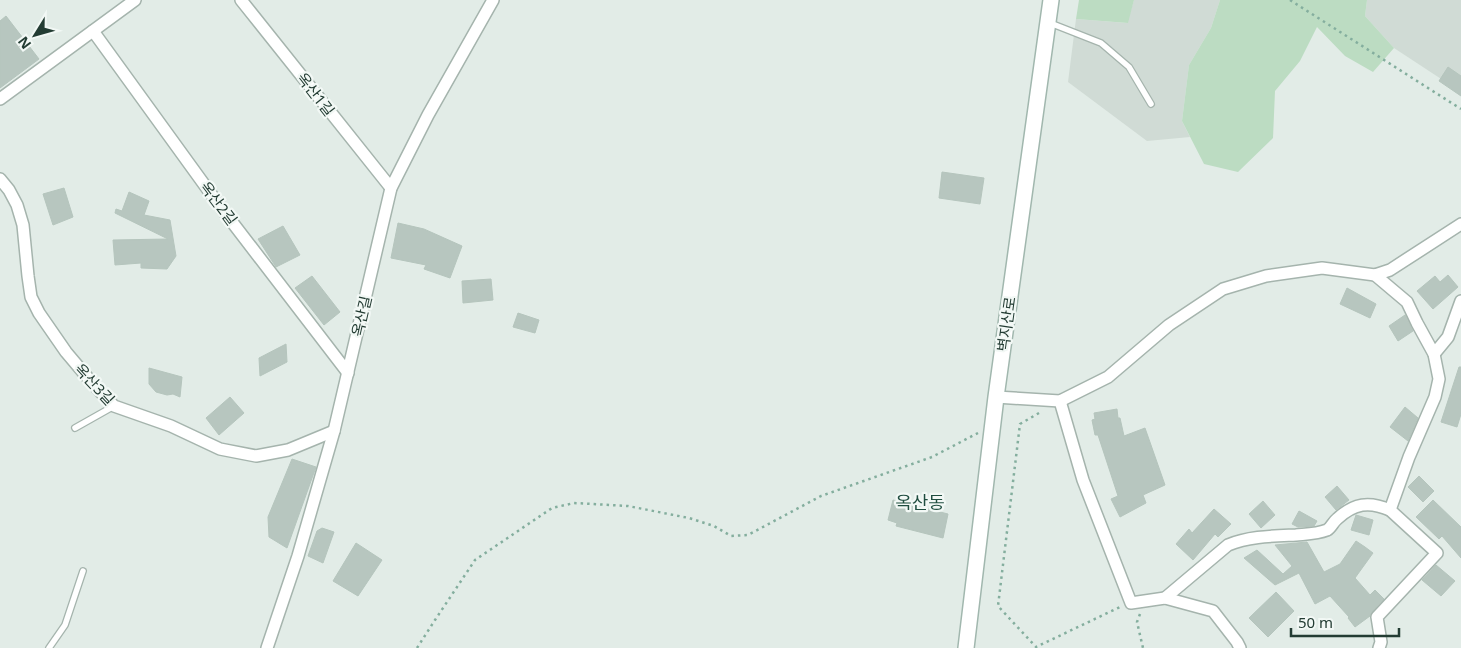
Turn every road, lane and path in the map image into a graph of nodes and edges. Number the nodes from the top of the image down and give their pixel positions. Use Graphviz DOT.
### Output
graph roads {
  1 [pos="135,0"];
  2 [pos="241,0"];
  3 [pos="493,0"];
  4 [pos="1051,0"];
  5 [pos="1290,0"];
  6 [pos="1048,22"];
  7 [pos="93,31"];
  8 [pos="0,99"];
  9 [pos="1151,104"];
  10 [pos="1461,109"];
  11 [pos="0,179"];
  12 [pos="391,188"];
  13 [pos="1461,224"];
  14 [pos="1375,275"];
  15 [pos="1461,301"];
  16 [pos="1434,354"];
  17 [pos="348,373"];
  18 [pos="996,397"];
  19 [pos="1060,401"];
  20 [pos="114,406"];
  21 [pos="992,425"];
  22 [pos="75,428"];
  23 [pos="334,430"];
  24 [pos="1390,510"];
  25 [pos="83,571"];
  26 [pos="1165,598"];
  27 [pos="1144,601"];
  28 [pos="1131,602"];
  29 [pos="49,648"];
  30 [pos="267,648"];
  31 [pos="417,648"];
  32 [pos="966,648"];
  33 [pos="1143,648"];
  34 [pos="1240,648"];
  35 [pos="1379,648"];
  1 -- 7 [label="street"];
  2 -- 12 [label="street, 옥산1길"];
  3 -- 12 [label="street, 옥산길"];
  4 -- 6 [label="street, 벽지산로"];
  5 -- 10 [label="path"];
  6 -- 9 [label="lane"];
  6 -- 18 [label="street, 벽지산로"];
  7 -- 8 [label="street"];
  7 -- 17 [label="street, 옥산2길"];
  11 -- 20 [label="street, 옥산3길"];
  12 -- 17 [label="street, 옥산길"];
  13 -- 14 [label="street"];
  14 -- 16 [label="street"];
  14 -- 19 [label="street"];
  15 -- 16 [label="street"];
  16 -- 24 [label="street"];
  17 -- 23 [label="street, 옥산길"];
  18 -- 19 [label="street"];
  18 -- 21 [label="street, 벽지산로"];
  19 -- 28 [label="street"];
  19 -- 28 [label="path"];
  20 -- 22 [label="lane"];
  20 -- 23 [label="street, 옥산3길"];
  21 -- 31 [label="path"];
  21 -- 32 [label="street, 벽지산로"];
  23 -- 30 [label="street, 옥산길"];
  24 -- 26 [label="street"];
  24 -- 35 [label="street"];
  25 -- 29 [label="lane"];
  26 -- 27 [label="street"];
  26 -- 34 [label="street"];
  27 -- 28 [label="street"];
  27 -- 33 [label="path"];
}
